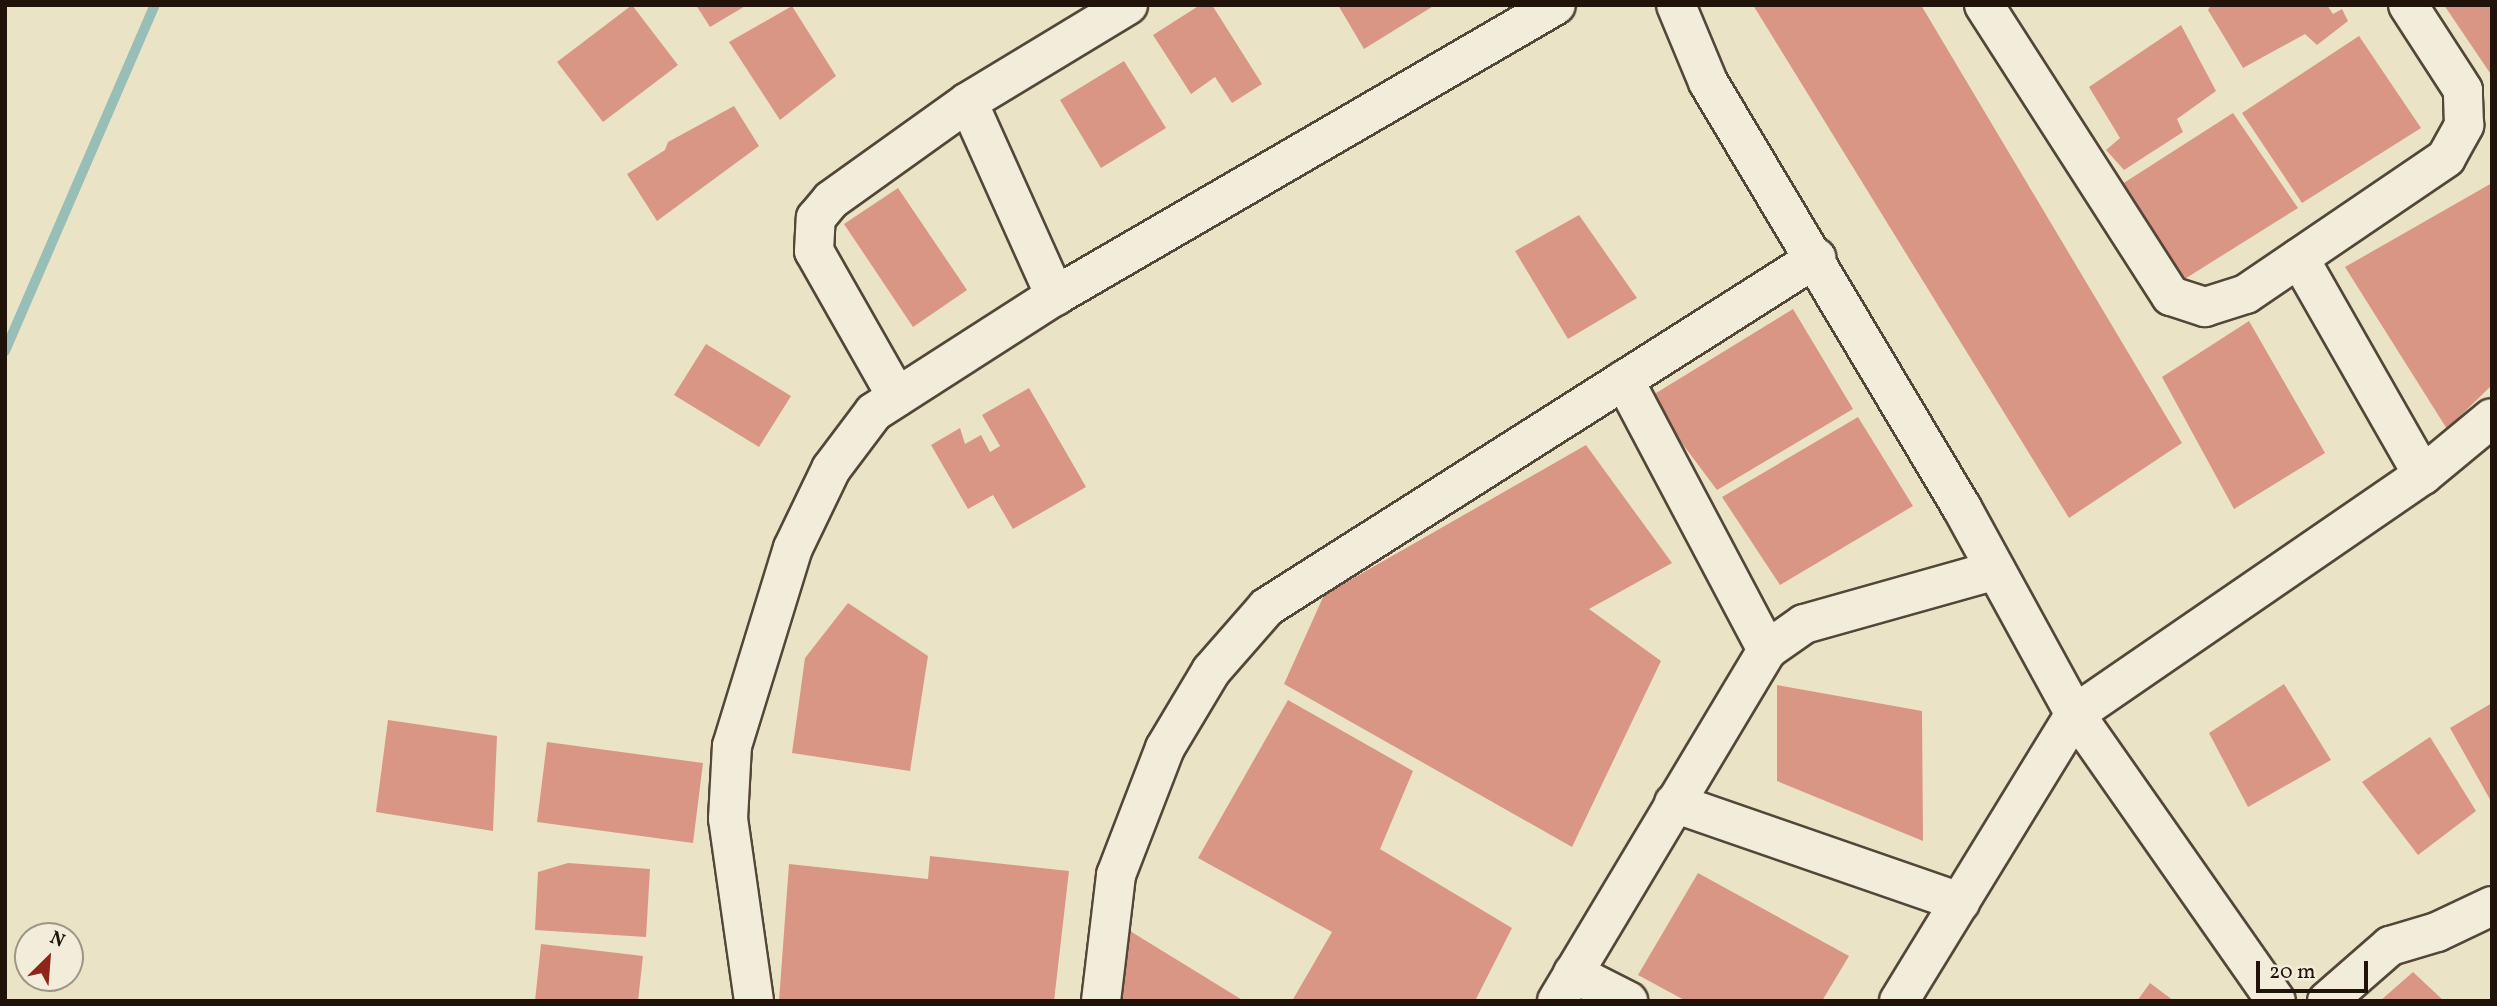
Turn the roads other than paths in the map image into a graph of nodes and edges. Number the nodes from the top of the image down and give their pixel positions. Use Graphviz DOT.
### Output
graph roads {
  1 [pos="1128,5"];
  2 [pos="1556,5"];
  3 [pos="1676,5"];
  4 [pos="1984,5"];
  5 [pos="2408,5"];
  6 [pos="968,102"];
  7 [pos="2478,125"];
  8 [pos="1816,258"];
  9 [pos="2299,258"];
  10 [pos="1055,296"];
  11 [pos="1625,380"];
  12 [pos="897,397"];
  13 [pos="2492,418"];
  14 [pos="2423,475"];
  15 [pos="1996,570"];
  16 [pos="1767,650"];
  17 [pos="2075,714"];
  18 [pos="1674,803"];
  19 [pos="1960,902"];
  20 [pos="2492,906"];
  21 [pos="1565,987"];
  22 [pos="754,1001"];
  23 [pos="1101,1001"];
  24 [pos="1628,1001"];
  25 [pos="1899,1001"];
  26 [pos="2276,1001"];
  27 [pos="2327,1001"];
  1 -- 6 [label="street"];
  2 -- 10 [label="street"];
  3 -- 8 [label="street"];
  4 -- 9 [label="street"];
  5 -- 7 [label="street"];
  6 -- 10 [label="street"];
  6 -- 12 [label="street"];
  7 -- 9 [label="street"];
  8 -- 11 [label="street"];
  8 -- 15 [label="street"];
  9 -- 14 [label="street"];
  10 -- 12 [label="street"];
  11 -- 16 [label="street"];
  11 -- 23 [label="street"];
  12 -- 22 [label="street"];
  13 -- 14 [label="street"];
  14 -- 17 [label="street"];
  15 -- 16 [label="street"];
  15 -- 17 [label="street"];
  16 -- 18 [label="street"];
  17 -- 19 [label="street"];
  17 -- 26 [label="street"];
  18 -- 19 [label="street"];
  18 -- 21 [label="street"];
  19 -- 25 [label="street"];
  20 -- 27 [label="street"];
  21 -- 24 [label="street"];
}
